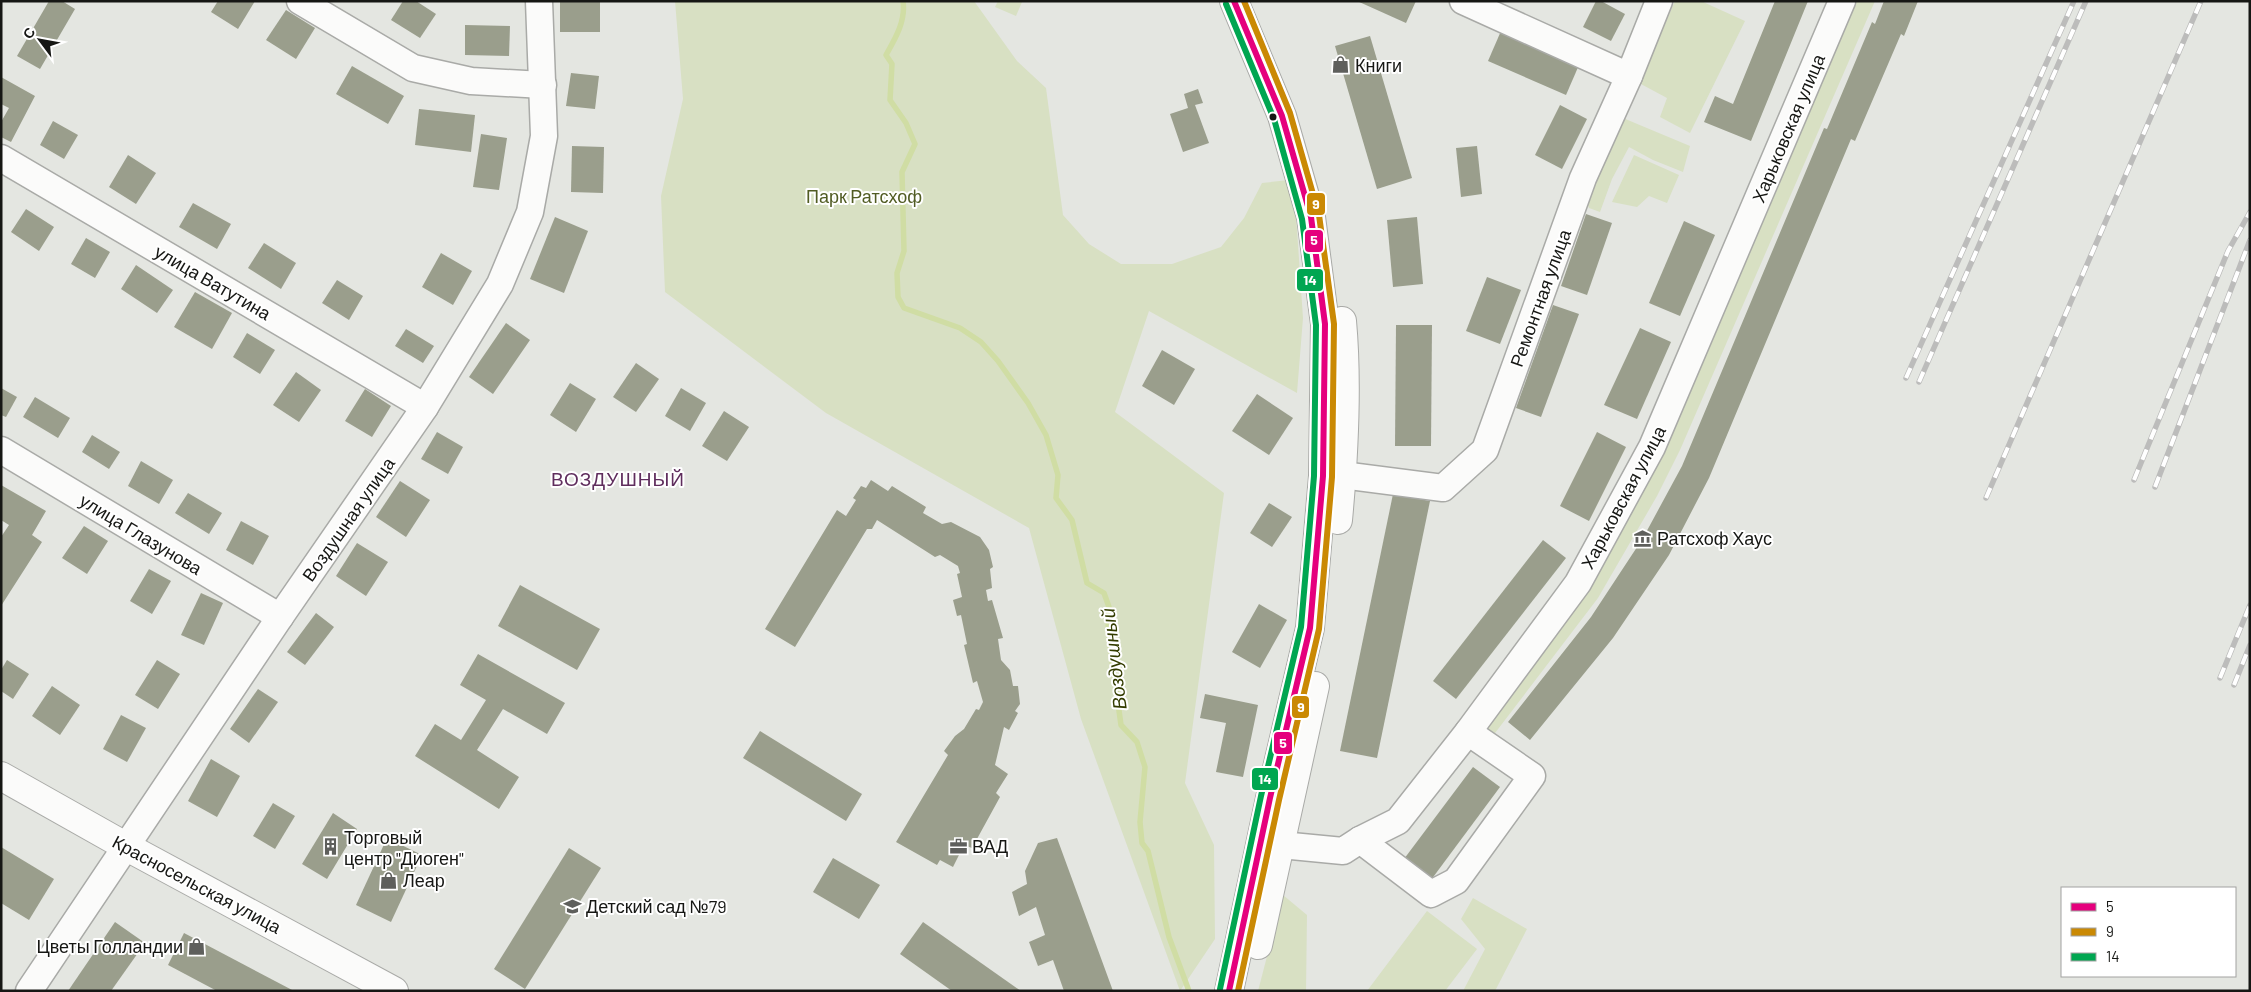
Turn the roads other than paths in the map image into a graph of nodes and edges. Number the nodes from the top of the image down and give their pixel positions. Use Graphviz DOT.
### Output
graph roads {
  1 [pos="300,1"];
  2 [pos="539,1"];
  3 [pos="1234,1"];
  4 [pos="1254,1"];
  5 [pos="1463,1"];
  6 [pos="1659,1"];
  7 [pos="1842,1"];
  8 [pos="1629,76"];
  9 [pos="543,85"];
  10 [pos="1,158"];
  11 [pos="425,406"];
  12 [pos="1,450"];
  13 [pos="1342,475"];
  14 [pos="280,617"];
  15 [pos="1468,732"];
  16 [pos="1,776"];
  17 [pos="1360,840"];
  18 [pos="1270,844"];
  19 [pos="126,847"];
  20 [pos="28,991"];
  21 [pos="394,991"];
  22 [pos="1229,991"];
  23 [pos="1247,991"];
  1 -- 9 [label="street"];
  2 -- 9 [label="street, Воздушная улица"];
  3 -- 18 [label="main road"];
  4 -- 13 [label="main road"];
  5 -- 8 [label="street"];
  6 -- 8 [label="street, Ремонтная улица"];
  7 -- 15 [label="street, Харьковская улица"];
  8 -- 13 [label="street, Ремонтная улица"];
  9 -- 11 [label="street, Воздушная улица"];
  10 -- 11 [label="street, улица Ватутина"];
  11 -- 14 [label="street, Воздушная улица"];
  12 -- 14 [label="street, улица Глазунова"];
  13 -- 18 [label="main road"];
  14 -- 19 [label="street, Воздушная улица"];
  15 -- 17 [label="street, Харьковская улица"];
  15 -- 17 [label="street"];
  16 -- 19 [label="main road, Красносельская улица"];
  17 -- 18 [label="street, Харьковская улица"];
  18 -- 22 [label="main road"];
  18 -- 23 [label="main road"];
  19 -- 20 [label="street, Воздушная улица"];
  19 -- 21 [label="main road, Красносельская улица"];
}
